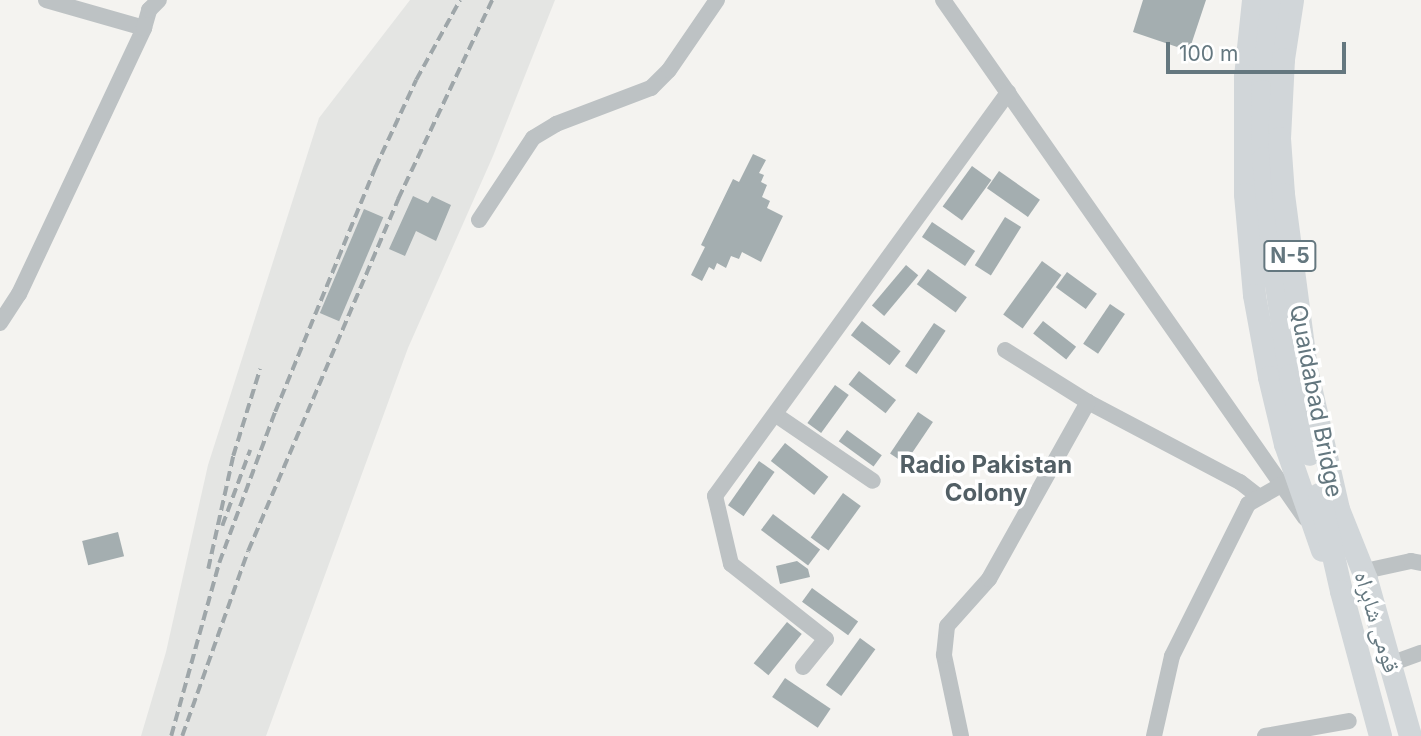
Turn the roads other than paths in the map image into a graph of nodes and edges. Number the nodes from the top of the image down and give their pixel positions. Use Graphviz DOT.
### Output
graph roads {
  1 [pos="46,0"];
  2 [pos="159,0"];
  3 [pos="717,0"];
  4 [pos="943,0"];
  5 [pos="1253,0"];
  6 [pos="1272,0"];
  7 [pos="1292,0"];
  8 [pos="1303,0"];
  9 [pos="144,28"];
  10 [pos="1007,92"];
  11 [pos="479,220"];
  12 [pos="0,323"];
  13 [pos="1005,350"];
  14 [pos="1088,402"];
  15 [pos="776,415"];
  16 [pos="873,481"];
  17 [pos="1282,485"];
  18 [pos="1259,497"];
  19 [pos="1330,508"];
  20 [pos="1312,529"];
  21 [pos="1421,563"];
  22 [pos="1366,575"];
  23 [pos="1341,591"];
  24 [pos="1421,653"];
  25 [pos="1390,664"];
  26 [pos="803,667"];
  27 [pos="1349,720"];
  28 [pos="961,736"];
  29 [pos="1154,736"];
  30 [pos="1265,736"];
  31 [pos="1380,736"];
  32 [pos="1410,736"];
  1 -- 9 [label="street"];
  2 -- 9 [label="street"];
  3 -- 11 [label="street"];
  4 -- 10 [label="street"];
  5 -- 20 [label="highway"];
  6 -- 19 [label="highway, Quaidabad Bridge / N-5"];
  7 -- 19 [label="highway, Quaidabad Bridge / N-5"];
  8 -- 22 [label="highway"];
  9 -- 12 [label="street"];
  10 -- 15 [label="street"];
  10 -- 17 [label="street"];
  13 -- 14 [label="street"];
  14 -- 18 [label="street"];
  14 -- 28 [label="street"];
  15 -- 16 [label="street"];
  15 -- 26 [label="street"];
  17 -- 18 [label="street"];
  17 -- 20 [label="street"];
  18 -- 29 [label="street"];
  19 -- 22 [label="highway, قومی شاہراہ / N-5"];
  19 -- 23 [label="highway, قومی شاہراہ / N-5"];
  20 -- 23 [label="highway"];
  21 -- 22 [label="street"];
  22 -- 25 [label="highway, قومی شاہراہ / N-5"];
  23 -- 31 [label="highway, قومی شاہراہ / N-5"];
  24 -- 25 [label="street"];
  25 -- 32 [label="highway, قومی شاہراہ / N-5"];
  27 -- 30 [label="street"];
}
